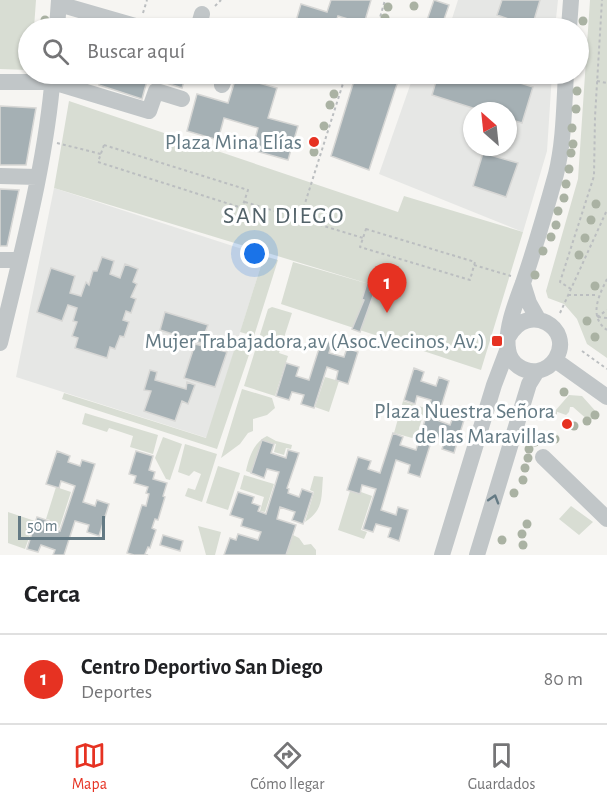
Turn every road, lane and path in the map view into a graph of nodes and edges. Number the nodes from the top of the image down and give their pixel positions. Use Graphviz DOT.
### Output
graph roads {
  1 [pos="385,0"];
  2 [pos="571,0"];
  3 [pos="602,0"];
  4 [pos="59,2"];
  5 [pos="83,5"];
  6 [pos="58,18"];
  7 [pos="116,18"];
  8 [pos="380,18"];
  9 [pos="570,18"];
  10 [pos="597,81"];
  11 [pos="0,82"];
  12 [pos="18,82"];
  13 [pos="607,83"];
  14 [pos="48,84"];
  15 [pos="53,84"];
  16 [pos="56,84"];
  17 [pos="343,84"];
  18 [pos="565,84"];
  19 [pos="0,93"];
  20 [pos="182,99"];
  21 [pos="44,140"];
  22 [pos="101,154"];
  23 [pos="0,176"];
  24 [pos="37,177"];
  25 [pos="244,202"];
  26 [pos="607,210"];
  27 [pos="300,219"];
  28 [pos="363,238"];
  29 [pos="0,260"];
  30 [pos="19,260"];
  31 [pos="474,265"];
  32 [pos="607,279"];
  33 [pos="517,280"];
  34 [pos="571,289"];
  35 [pos="568,295"];
  36 [pos="599,295"];
  37 [pos="607,310"];
  38 [pos="560,313"];
  39 [pos="597,316"];
  40 [pos="607,318"];
  41 [pos="538,319"];
  42 [pos="607,330"];
  43 [pos="508,342"];
  44 [pos="0,343"];
  45 [pos="582,351"];
  46 [pos="555,360"];
  47 [pos="607,369"];
  48 [pos="537,371"];
  49 [pos="607,397"];
  50 [pos="543,457"];
  51 [pos="607,519"];
  52 [pos="442,555"];
  53 [pos="477,555"];
  1 -- 8 [label="path"];
  2 -- 9 [label="street"];
  3 -- 10 [label="path"];
  4 -- 5 [label="street"];
  4 -- 6 [label="street"];
  5 -- 7 [label="street"];
  10 -- 13 [label="path"];
  10 -- 34 [label="path"];
  11 -- 12 [label="street"];
  14 -- 19 [label="street"];
  15 -- 21 [label="street"];
  16 -- 20 [label="street"];
  17 -- 27 [label="path"];
  18 -- 33 [label="street"];
  21 -- 22 [label="path"];
  21 -- 24 [label="street"];
  22 -- 25 [label="path"];
  22 -- 25 [label="path"];
  23 -- 24 [label="street"];
  24 -- 30 [label="street"];
  25 -- 27 [label="path"];
  26 -- 34 [label="path"];
  27 -- 28 [label="path"];
  28 -- 31 [label="path"];
  28 -- 31 [label="path"];
  29 -- 30 [label="street"];
  30 -- 44 [label="street"];
  31 -- 33 [label="path"];
  32 -- 36 [label="path"];
  33 -- 41 [label="street"];
  33 -- 43 [label="street"];
  34 -- 35 [label="path"];
  35 -- 36 [label="path"];
  35 -- 38 [label="path"];
  36 -- 39 [label="path"];
  37 -- 39 [label="path"];
  39 -- 40 [label="path"];
  39 -- 42 [label="path"];
  41 -- 43 [label="street"];
  41 -- 46 [label="street"];
  43 -- 48 [label="street"];
  43 -- 52 [label="street"];
  45 -- 47 [label="path"];
  46 -- 48 [label="street"];
  46 -- 49 [label="street"];
  53 -- 48 [label="street, one-way"];
  50 -- 51 [label="street"];
}
